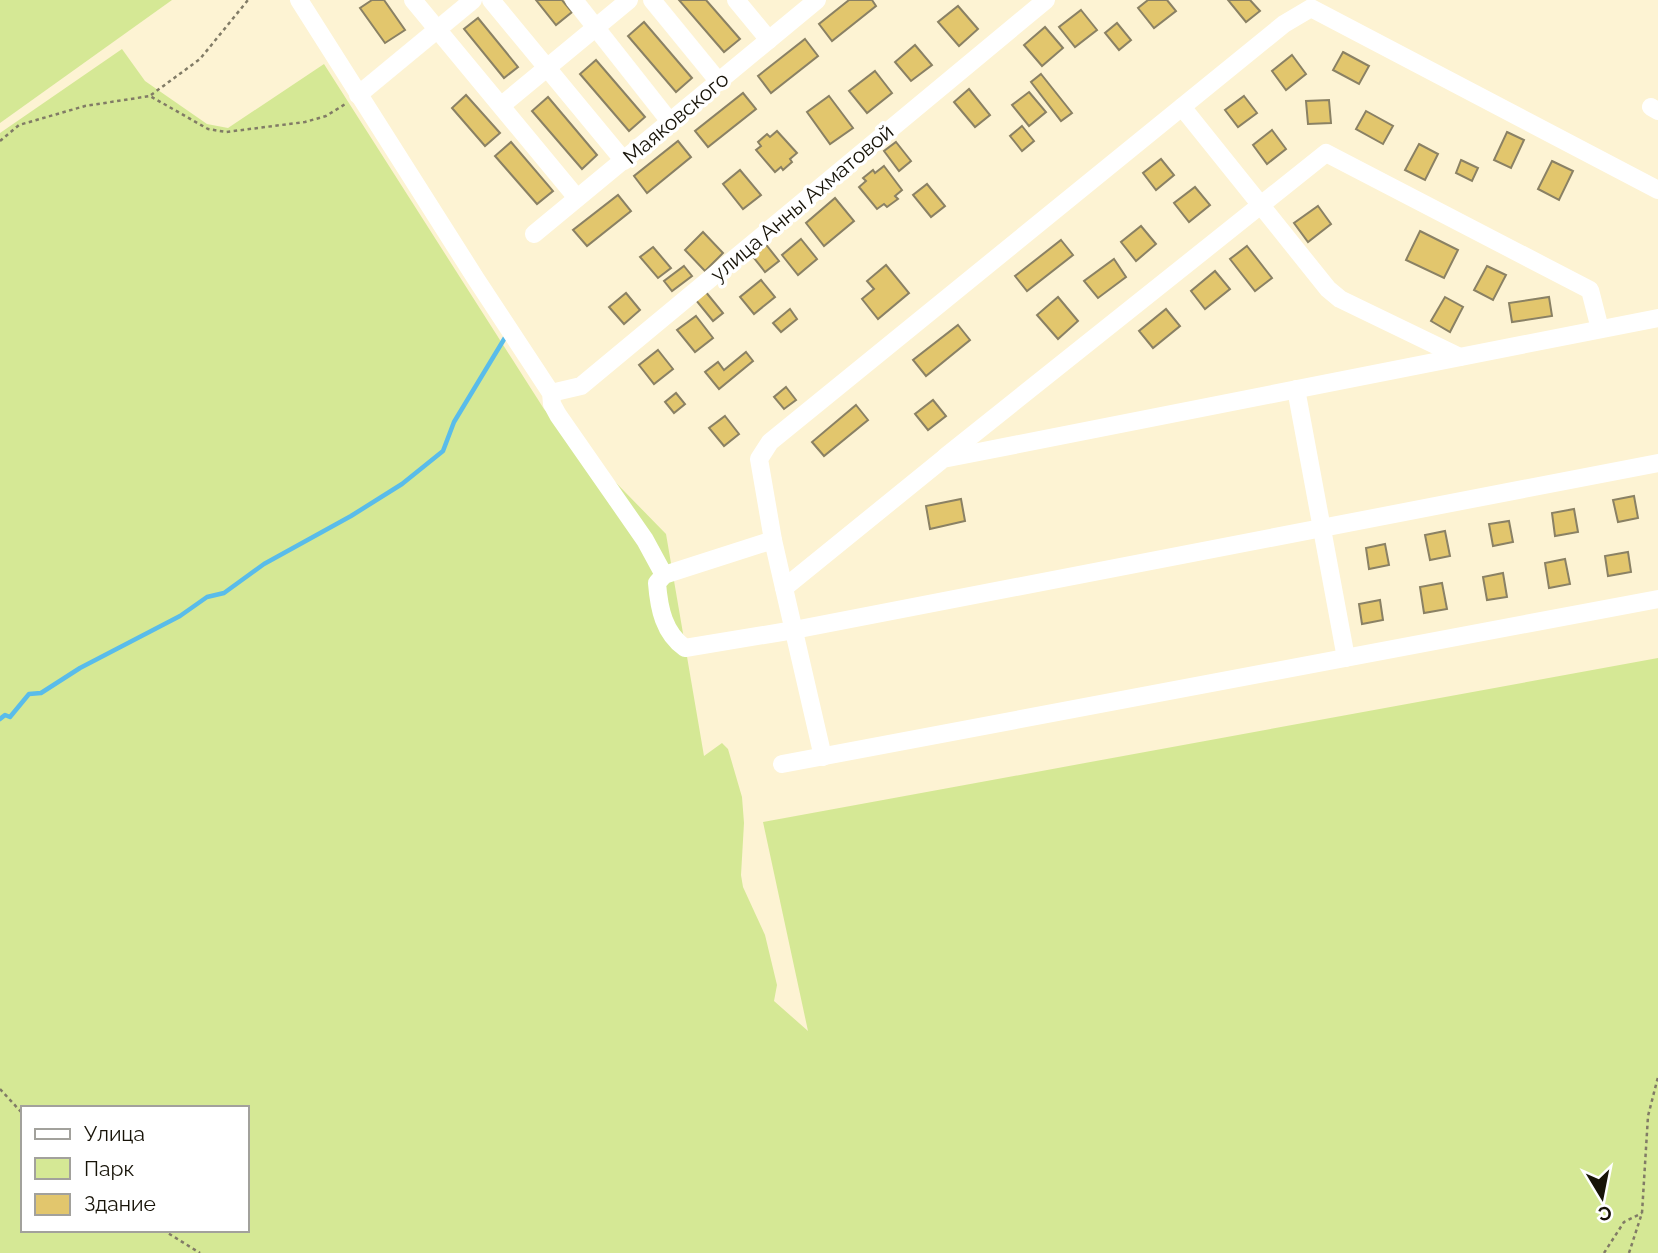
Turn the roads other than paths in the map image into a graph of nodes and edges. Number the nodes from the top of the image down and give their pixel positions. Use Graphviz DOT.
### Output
graph roads {
  1 [pos="299,0"];
  2 [pos="413,0"];
  3 [pos="473,0"];
  4 [pos="491,0"];
  5 [pos="574,0"];
  6 [pos="629,0"];
  7 [pos="652,0"];
  8 [pos="736,0"];
  9 [pos="1046,0"];
  10 [pos="815,1"];
  11 [pos="596,28"];
  12 [pos="437,29"];
  13 [pos="769,40"];
  14 [pos="548,67"];
  15 [pos="719,82"];
  16 [pos="358,94"];
  17 [pos="502,105"];
  18 [pos="1182,107"];
  19 [pos="671,123"];
  20 [pos="624,161"];
  21 [pos="1658,190"];
  22 [pos="577,198"];
  23 [pos="1260,205"];
  24 [pos="534,234"];
  25 [pos="1658,318"];
  26 [pos="1600,329"];
  27 [pos="1460,357"];
  28 [pos="1296,389"];
  29 [pos="551,393"];
  30 [pos="943,459"];
  31 [pos="1658,463"];
  32 [pos="1321,528"];
  33 [pos="774,540"];
  34 [pos="664,575"];
  35 [pos="784,588"];
  36 [pos="1658,599"];
  37 [pos="794,630"];
  38 [pos="1346,658"];
  39 [pos="823,757"];
  40 [pos="782,764"];
  1 -- 16 [label="street"];
  2 -- 12 [label="street"];
  3 -- 12 [label="street"];
  4 -- 14 [label="street"];
  5 -- 11 [label="street"];
  6 -- 11 [label="street"];
  7 -- 15 [label="street"];
  8 -- 13 [label="street"];
  9 -- 29 [label="street, улица Анны Ахматовой"];
  10 -- 13 [label="street, Маяковского"];
  11 -- 14 [label="street"];
  11 -- 19 [label="street"];
  12 -- 16 [label="street"];
  12 -- 17 [label="street"];
  13 -- 15 [label="street, Маяковского"];
  14 -- 17 [label="street"];
  14 -- 20 [label="street"];
  15 -- 19 [label="street, Маяковского"];
  16 -- 29 [label="street"];
  17 -- 22 [label="street"];
  18 -- 21 [label="street"];
  18 -- 23 [label="street"];
  18 -- 33 [label="street"];
  19 -- 20 [label="street, Маяковского"];
  20 -- 22 [label="street, Маяковского"];
  22 -- 24 [label="street, Маяковского"];
  23 -- 26 [label="street"];
  23 -- 27 [label="street"];
  23 -- 30 [label="street"];
  25 -- 26 [label="street"];
  26 -- 27 [label="street"];
  27 -- 28 [label="street"];
  28 -- 30 [label="street"];
  28 -- 32 [label="street"];
  29 -- 34 [label="street"];
  30 -- 35 [label="street"];
  31 -- 32 [label="street"];
  32 -- 37 [label="street"];
  32 -- 38 [label="street"];
  33 -- 34 [label="street"];
  33 -- 35 [label="street"];
  34 -- 37 [label="street"];
  35 -- 37 [label="street"];
  36 -- 38 [label="street"];
  37 -- 39 [label="street"];
  38 -- 39 [label="street"];
  39 -- 40 [label="street"];
}
